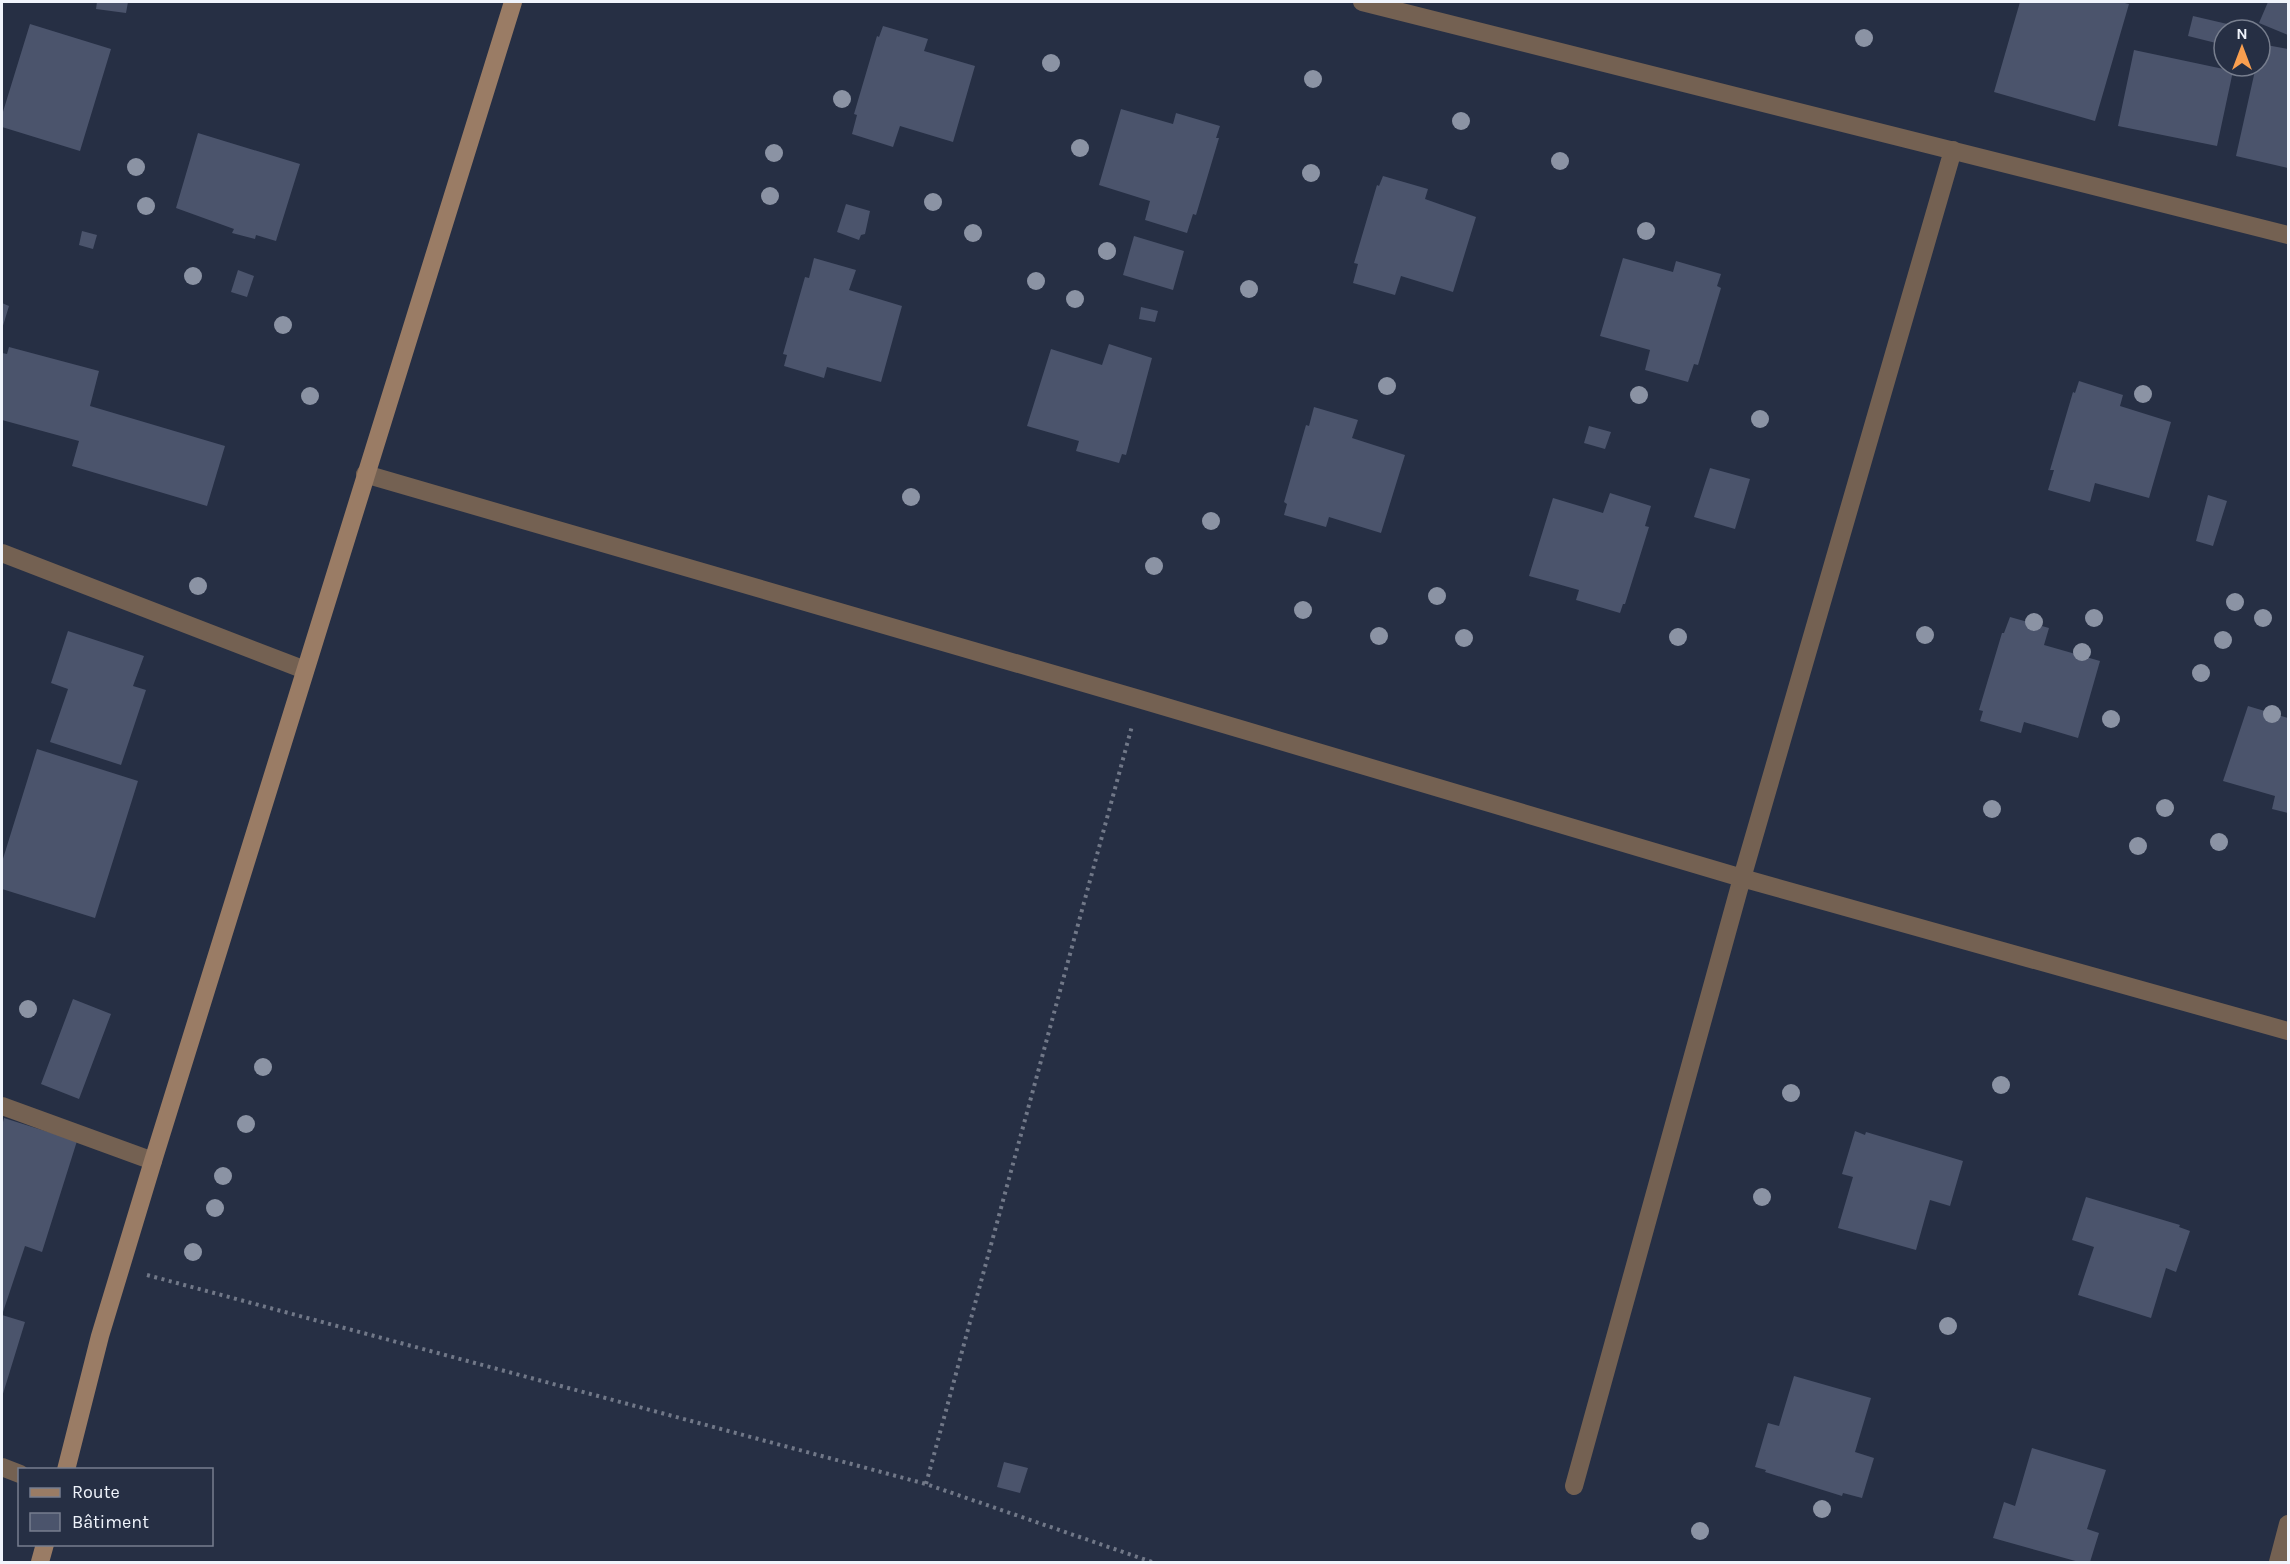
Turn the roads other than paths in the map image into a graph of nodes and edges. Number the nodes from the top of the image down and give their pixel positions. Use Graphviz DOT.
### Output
graph roads {
  1 [pos="513,2"];
  2 [pos="1362,2"];
  3 [pos="1953,150"];
  4 [pos="2289,235"];
  5 [pos="365,474"];
  6 [pos="2,553"];
  7 [pos="304,670"];
  8 [pos="1742,878"];
  9 [pos="2289,1031"];
  10 [pos="2,1106"];
  11 [pos="153,1161"];
  12 [pos="2,1467"];
  13 [pos="67,1468"];
  14 [pos="18,1473"];
  15 [pos="1574,1486"];
  16 [pos="2289,1524"];
  17 [pos="45,1546"];
  18 [pos="40,1563"];
  19 [pos="2278,1563"];
  1 -- 5 [label="main road"];
  2 -- 3 [label="street"];
  3 -- 4 [label="street"];
  3 -- 8 [label="street"];
  5 -- 7 [label="main road"];
  5 -- 8 [label="street"];
  6 -- 7 [label="street"];
  7 -- 11 [label="main road"];
  8 -- 9 [label="street"];
  8 -- 15 [label="street"];
  10 -- 11 [label="street"];
  11 -- 13 [label="main road"];
  12 -- 14 [label="street"];
  16 -- 19 [label="street"];
  17 -- 18 [label="main road"];
}
